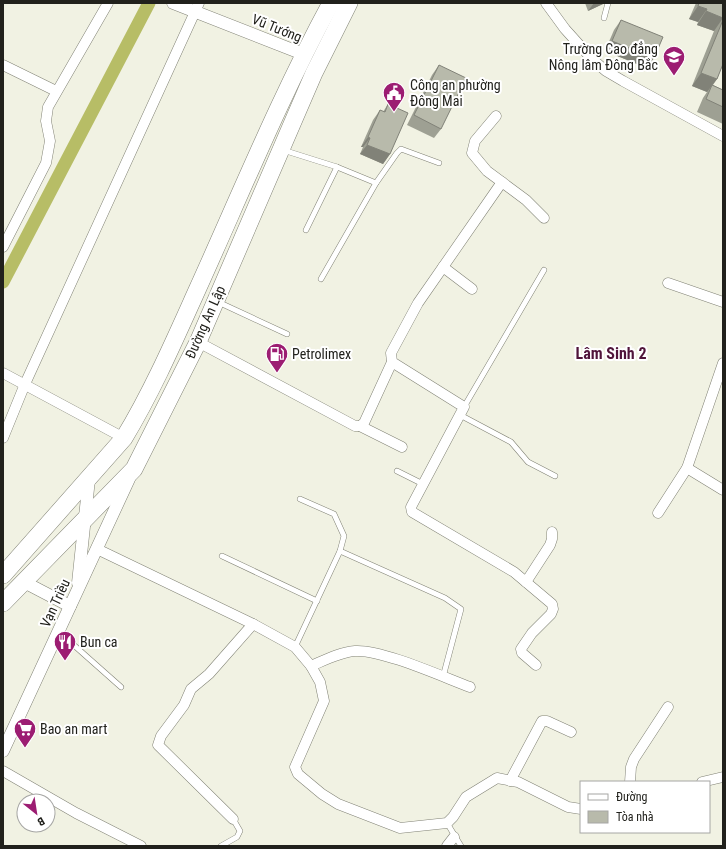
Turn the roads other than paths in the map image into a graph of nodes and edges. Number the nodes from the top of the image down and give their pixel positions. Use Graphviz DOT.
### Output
graph roads {
  1 [pos="108,3"];
  2 [pos="174,3"];
  3 [pos="331,3"];
  4 [pos="349,3"];
  5 [pos="546,3"];
  6 [pos="608,3"];
  7 [pos="197,7"];
  8 [pos="604,18"];
  9 [pos="303,54"];
  10 [pos="3,65"];
  11 [pos="56,90"];
  12 [pos="496,116"];
  13 [pos="723,136"];
  14 [pos="280,149"];
  15 [pos="439,163"];
  16 [pos="337,167"];
  17 [pos="502,182"];
  18 [pos="376,183"];
  19 [pos="544,218"];
  20 [pos="306,230"];
  21 [pos="3,247"];
  22 [pos="443,267"];
  23 [pos="544,270"];
  24 [pos="321,279"];
  25 [pos="668,283"];
  26 [pos="472,289"];
  27 [pos="216,301"];
  28 [pos="723,302"];
  29 [pos="286,334"];
  30 [pos="198,342"];
  31 [pos="392,362"];
  32 [pos="723,364"];
  33 [pos="3,373"];
  34 [pos="25,384"];
  35 [pos="462,411"];
  36 [pos="360,426"];
  37 [pos="3,438"];
  38 [pos="120,443"];
  39 [pos="402,447"];
  40 [pos="688,468"];
  41 [pos="134,469"];
  42 [pos="397,471"];
  43 [pos="555,476"];
  44 [pos="89,479"];
  45 [pos="423,484"];
  46 [pos="723,490"];
  47 [pos="300,499"];
  48 [pos="658,513"];
  49 [pos="85,519"];
  50 [pos="552,532"];
  51 [pos="97,549"];
  52 [pos="340,551"];
  53 [pos="222,556"];
  54 [pos="3,575"];
  55 [pos="24,582"];
  56 [pos="526,582"];
  57 [pos="76,593"];
  58 [pos="316,601"];
  59 [pos="3,603"];
  60 [pos="70,606"];
  61 [pos="253,624"];
  62 [pos="58,631"];
  63 [pos="295,647"];
  64 [pos="536,665"];
  65 [pos="311,666"];
  66 [pos="443,677"];
  67 [pos="121,687"];
  68 [pos="470,687"];
  69 [pos="668,707"];
  70 [pos="571,732"];
  71 [pos="3,751"];
  72 [pos="3,771"];
  73 [pos="723,777"];
  74 [pos="510,781"];
  75 [pos="630,781"];
  76 [pos="706,781"];
  77 [pos="580,809"];
  78 [pos="233,819"];
  79 [pos="447,823"];
  80 [pos="454,837"];
  81 [pos="141,846"];
  82 [pos="221,846"];
  83 [pos="447,846"];
  84 [pos="461,846"];
  1 -- 11 [label="street"];
  2 -- 7 [label="street, Vũ Tướng"];
  3 -- 9 [label="highway, Đường An Lập"];
  4 -- 14 [label="highway, Đường An Lập"];
  5 -- 13 [label="street"];
  6 -- 8 [label="lane"];
  7 -- 9 [label="street, Vũ Tướng"];
  7 -- 34 [label="street"];
  9 -- 38 [label="highway, Đường An Lập"];
  10 -- 11 [label="street"];
  11 -- 21 [label="street"];
  12 -- 17 [label="street"];
  14 -- 16 [label="lane"];
  14 -- 27 [label="highway, Đường An Lập"];
  15 -- 18 [label="lane"];
  16 -- 18 [label="lane"];
  16 -- 20 [label="lane"];
  17 -- 19 [label="street"];
  17 -- 22 [label="street"];
  18 -- 24 [label="lane"];
  22 -- 26 [label="street"];
  22 -- 31 [label="street"];
  23 -- 35 [label="lane"];
  25 -- 28 [label="street"];
  27 -- 29 [label="lane"];
  27 -- 30 [label="highway, Đường An Lập"];
  30 -- 36 [label="street"];
  30 -- 41 [label="highway, Đường An Lập"];
  31 -- 35 [label="street"];
  31 -- 36 [label="street"];
  32 -- 40 [label="street"];
  33 -- 34 [label="street"];
  34 -- 37 [label="street"];
  34 -- 38 [label="street"];
  35 -- 43 [label="lane"];
  35 -- 45 [label="street"];
  36 -- 39 [label="street"];
  38 -- 41 [label="highway"];
  38 -- 44 [label="highway, Đường An Lập"];
  40 -- 46 [label="street"];
  40 -- 48 [label="street"];
  41 -- 49 [label="highway, Đường An Lập"];
  41 -- 51 [label="street, Vạn Triều"];
  42 -- 45 [label="lane"];
  44 -- 49 [label="street"];
  44 -- 54 [label="highway, Đường An Lập"];
  45 -- 56 [label="street"];
  47 -- 52 [label="lane"];
  49 -- 55 [label="highway, Đường An Lập"];
  49 -- 57 [label="street"];
  50 -- 56 [label="street"];
  51 -- 57 [label="street, Vạn Triều"];
  51 -- 61 [label="street"];
  52 -- 58 [label="lane"];
  52 -- 66 [label="lane"];
  53 -- 58 [label="lane"];
  55 -- 59 [label="highway, Đường An Lập"];
  55 -- 60 [label="street"];
  56 -- 64 [label="street"];
  57 -- 60 [label="street, Vạn Triều"];
  58 -- 63 [label="lane"];
  60 -- 62 [label="street, Vạn Triều"];
  61 -- 63 [label="street"];
  61 -- 78 [label="street"];
  62 -- 67 [label="lane"];
  62 -- 71 [label="street, Vạn Triều"];
  63 -- 65 [label="street"];
  65 -- 66 [label="street"];
  65 -- 79 [label="street"];
  66 -- 68 [label="street"];
  69 -- 75 [label="street"];
  70 -- 74 [label="street"];
  72 -- 81 [label="street"];
  73 -- 76 [label="street"];
  74 -- 77 [label="street"];
  74 -- 79 [label="street"];
  78 -- 82 [label="lane"];
  79 -- 80 [label="lane"];
  80 -- 83 [label="street"];
  80 -- 84 [label="lane"];
}
